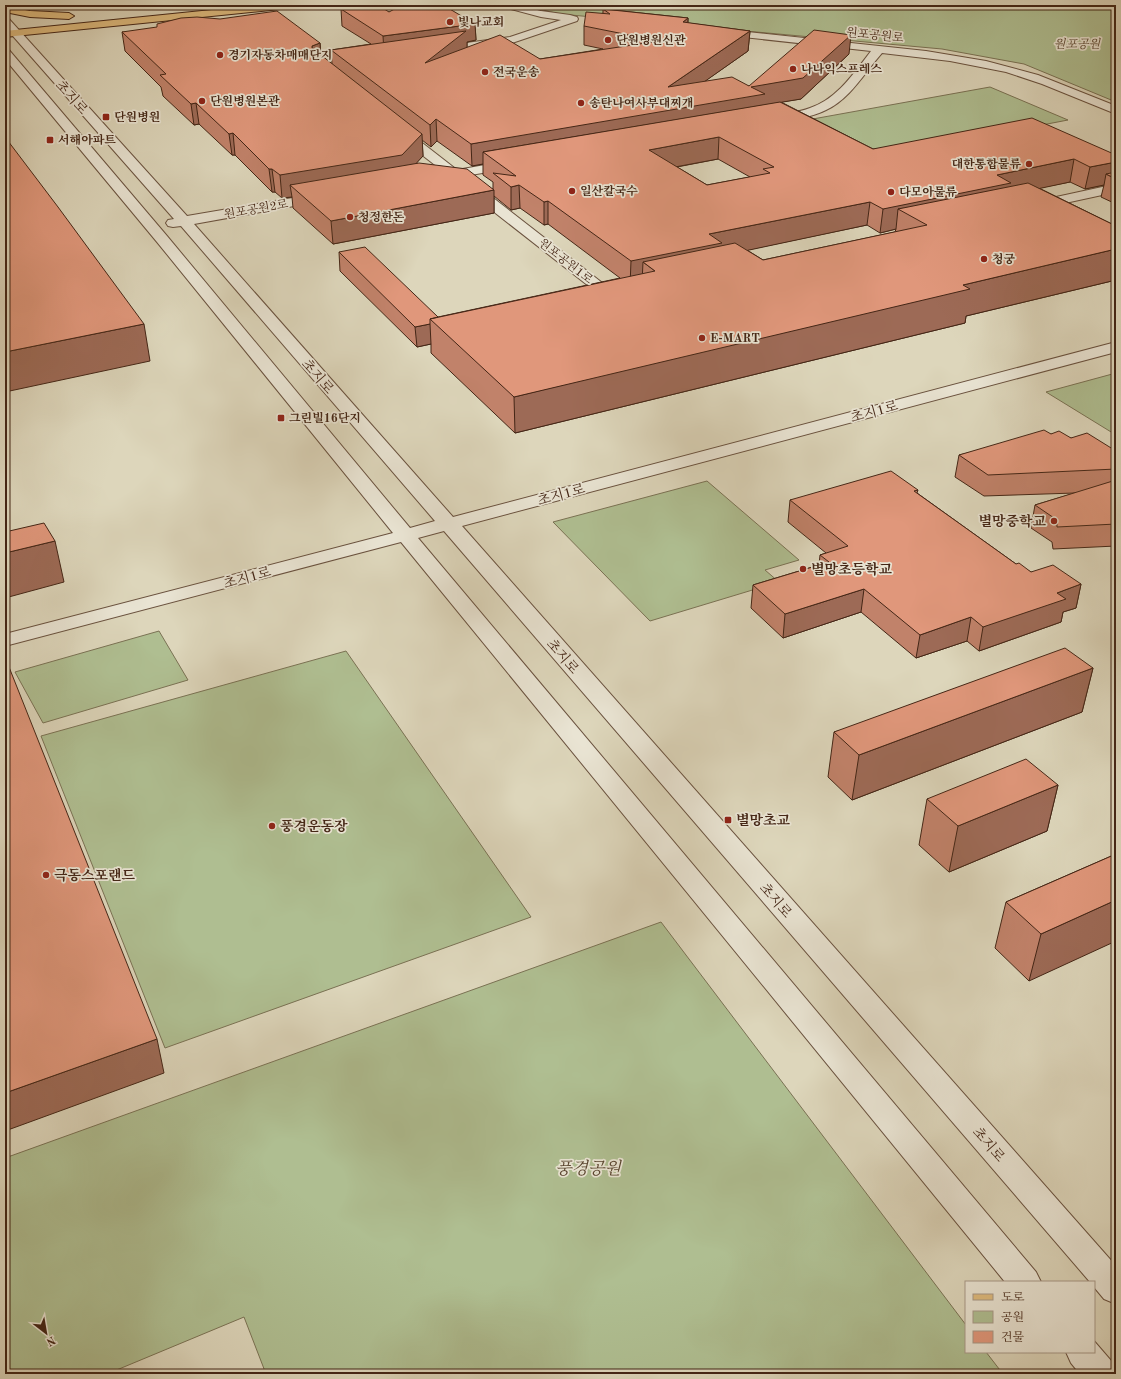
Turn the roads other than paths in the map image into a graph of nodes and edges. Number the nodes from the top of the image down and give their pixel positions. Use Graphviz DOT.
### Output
graph roads {
  1 [pos="206,5"];
  2 [pos="290,5"];
  3 [pos="506,5"];
  4 [pos="5,9"];
  5 [pos="88,17"];
  6 [pos="8,28"];
  7 [pos="711,32"];
  8 [pos="879,49"];
  9 [pos="5,52"];
  10 [pos="427,52"];
  11 [pos="1116,110"];
  12 [pos="387,121"];
  13 [pos="764,121"];
  14 [pos="524,162"];
  15 [pos="454,174"];
  16 [pos="431,178"];
  17 [pos="1116,188"];
  18 [pos="332,195"];
  19 [pos="1022,208"];
  20 [pos="184,221"];
  21 [pos="152,227"];
  22 [pos="631,291"];
  23 [pos="1116,347"];
  24 [pos="448,524"];
  25 [pos="405,535"];
  26 [pos="5,640"];
  27 [pos="1024,1281"];
  28 [pos="1116,1290"];
  29 [pos="1084,1353"];
  30 [pos="1116,1372"];
  31 [pos="1101,1374"];
  32 [pos="1113,1374"];
  1 -- 5 [label="main road"];
  2 -- 6 [label="main road"];
  3 -- 10 [label="street"];
  4 -- 5 [label="main road"];
  5 -- 6 [label="main road"];
  6 -- 20 [label="street, 초지로"];
  7 -- 8 [label="street, 원포공원로"];
  8 -- 11 [label="street, 원포공원로"];
  8 -- 13 [label="street"];
  9 -- 21 [label="street, 초지로"];
  12 -- 15 [label="street, 원포공원1로"];
  14 -- 15 [label="street"];
  15 -- 16 [label="street"];
  15 -- 22 [label="street, 원포공원1로"];
  17 -- 19 [label="street"];
  18 -- 20 [label="street, 원포공원2로"];
  20 -- 21 [label="street, 원포공원2로"];
  20 -- 24 [label="street, 초지로"];
  21 -- 25 [label="street, 초지로"];
  23 -- 24 [label="street, 초지1로"];
  24 -- 25 [label="street, 초지1로"];
  24 -- 28 [label="street, 초지로"];
  25 -- 26 [label="street, 초지1로"];
  25 -- 27 [label="street, 초지로"];
  29 -- 31 [label="street"];
  30 -- 32 [label="street"];
}
